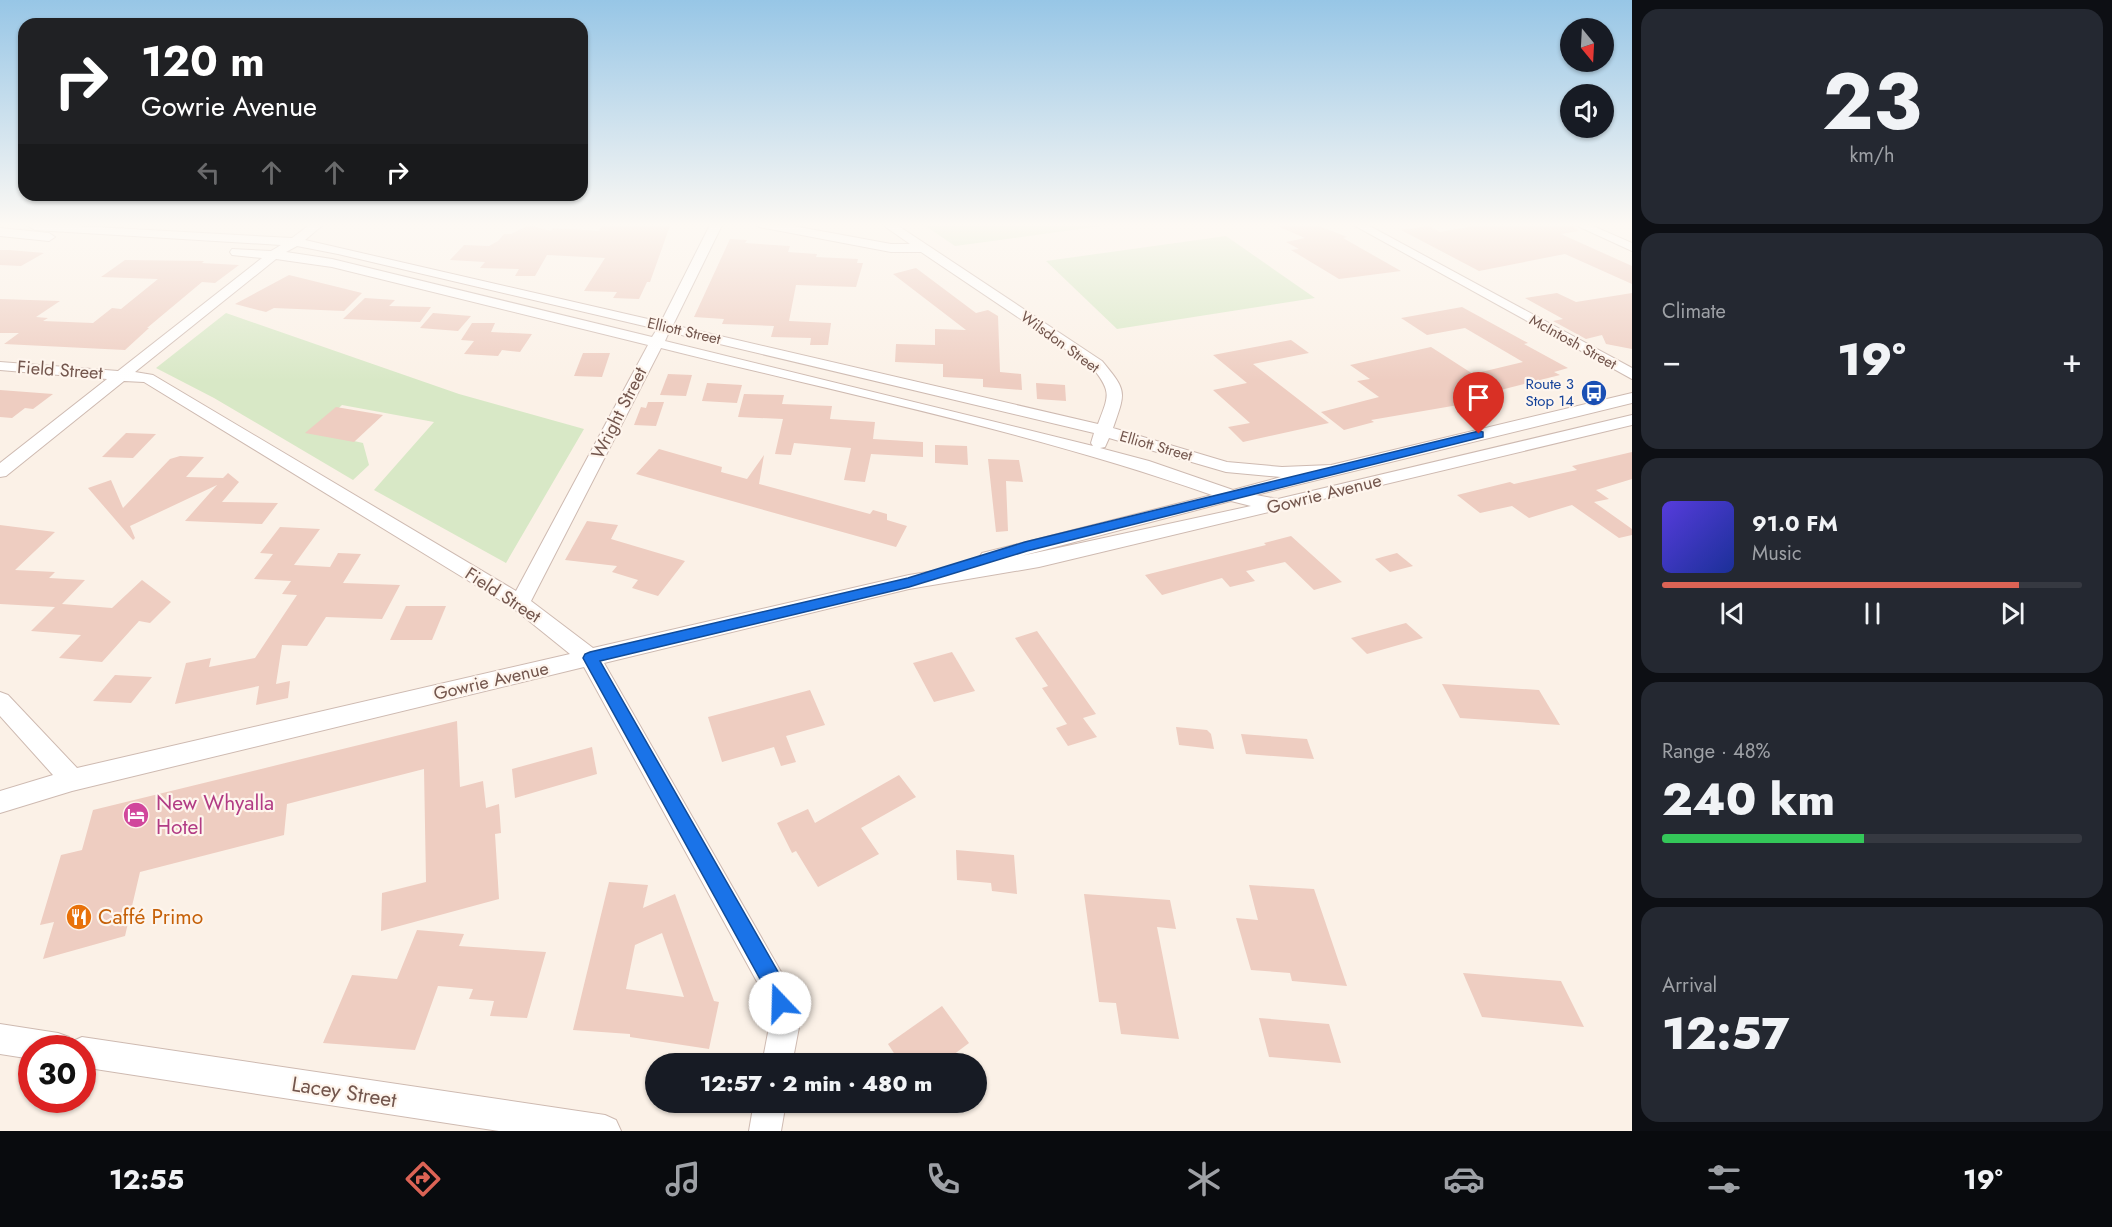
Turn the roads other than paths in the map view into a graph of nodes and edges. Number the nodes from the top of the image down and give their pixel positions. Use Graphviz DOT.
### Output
graph roads {
  1 [pos="247,276"];
  2 [pos="383,276"];
  3 [pos="447,276"];
  4 [pos="691,276"];
  5 [pos="965,276"];
  6 [pos="1452,276"];
  7 [pos="665,327"];
  8 [pos="655,344"];
  9 [pos="0,366"];
  10 [pos="1632,374"];
  11 [pos="124,375"];
  12 [pos="1632,398"];
  13 [pos="1632,420"];
  14 [pos="1105,432"];
  15 [pos="1095,452"];
  16 [pos="1189,454"];
  17 [pos="1333,470"];
  18 [pos="0,472"];
  19 [pos="1186,480"];
  20 [pos="1236,496"];
  21 [pos="1279,505"];
  22 [pos="1179,510"];
  23 [pos="1229,517"];
  24 [pos="909,582"];
  25 [pos="520,603"];
  26 [pos="590,658"];
  27 [pos="0,701"];
  28 [pos="72,780"];
  29 [pos="0,788"];
  30 [pos="0,802"];
  31 [pos="0,1039"];
  32 [pos="18,1042"];
  33 [pos="779,1053"];
  34 [pos="96,1054"];
  35 [pos="768,1113"];
  36 [pos="605,1131"];
  37 [pos="765,1131"];
  1 -- 11 [label="street"];
  2 -- 8 [label="street, Elliott Street"];
  3 -- 7 [label="street, Elliott Street"];
  4 -- 7 [label="street, Wright Street"];
  5 -- 14 [label="street, Wilsdon Street"];
  6 -- 10 [label="street, McIntosh Street"];
  7 -- 8 [label="street, Wright Street"];
  7 -- 14 [label="street, Elliott Street"];
  8 -- 15 [label="street, Elliott Street"];
  8 -- 25 [label="street, Wright Street"];
  9 -- 11 [label="street, Field Street"];
  11 -- 18 [label="street"];
  11 -- 25 [label="street, Field Street"];
  12 -- 17 [label="street, Gowrie Avenue"];
  13 -- 21 [label="street, Gowrie Avenue"];
  14 -- 15 [label="street, Wilsdon Street"];
  14 -- 16 [label="street, Elliott Street"];
  15 -- 19 [label="street, Elliott Street"];
  16 -- 17 [label="street, Elliott Street"];
  16 -- 20 [label="street"];
  17 -- 20 [label="street, Gowrie Avenue"];
  19 -- 20 [label="street, Elliott Street"];
  19 -- 22 [label="street"];
  20 -- 21 [label="street, Elliott Street"];
  20 -- 22 [label="street, Gowrie Avenue"];
  20 -- 23 [label="street"];
  21 -- 23 [label="street, Gowrie Avenue"];
  22 -- 24 [label="street, Gowrie Avenue"];
  23 -- 24 [label="street, Gowrie Avenue"];
  24 -- 26 [label="street, Gowrie Avenue"];
  25 -- 26 [label="street, Field Street"];
  26 -- 28 [label="street, Gowrie Avenue"];
  26 -- 33 [label="street, Field Street"];
  27 -- 28 [label="street"];
  28 -- 29 [label="street, Gowrie Avenue"];
  28 -- 30 [label="street, Gowrie Avenue"];
  31 -- 32 [label="street"];
  34 -- 36 [label="street, Lacey Street"];
  35 -- 37 [label="street"];
}
